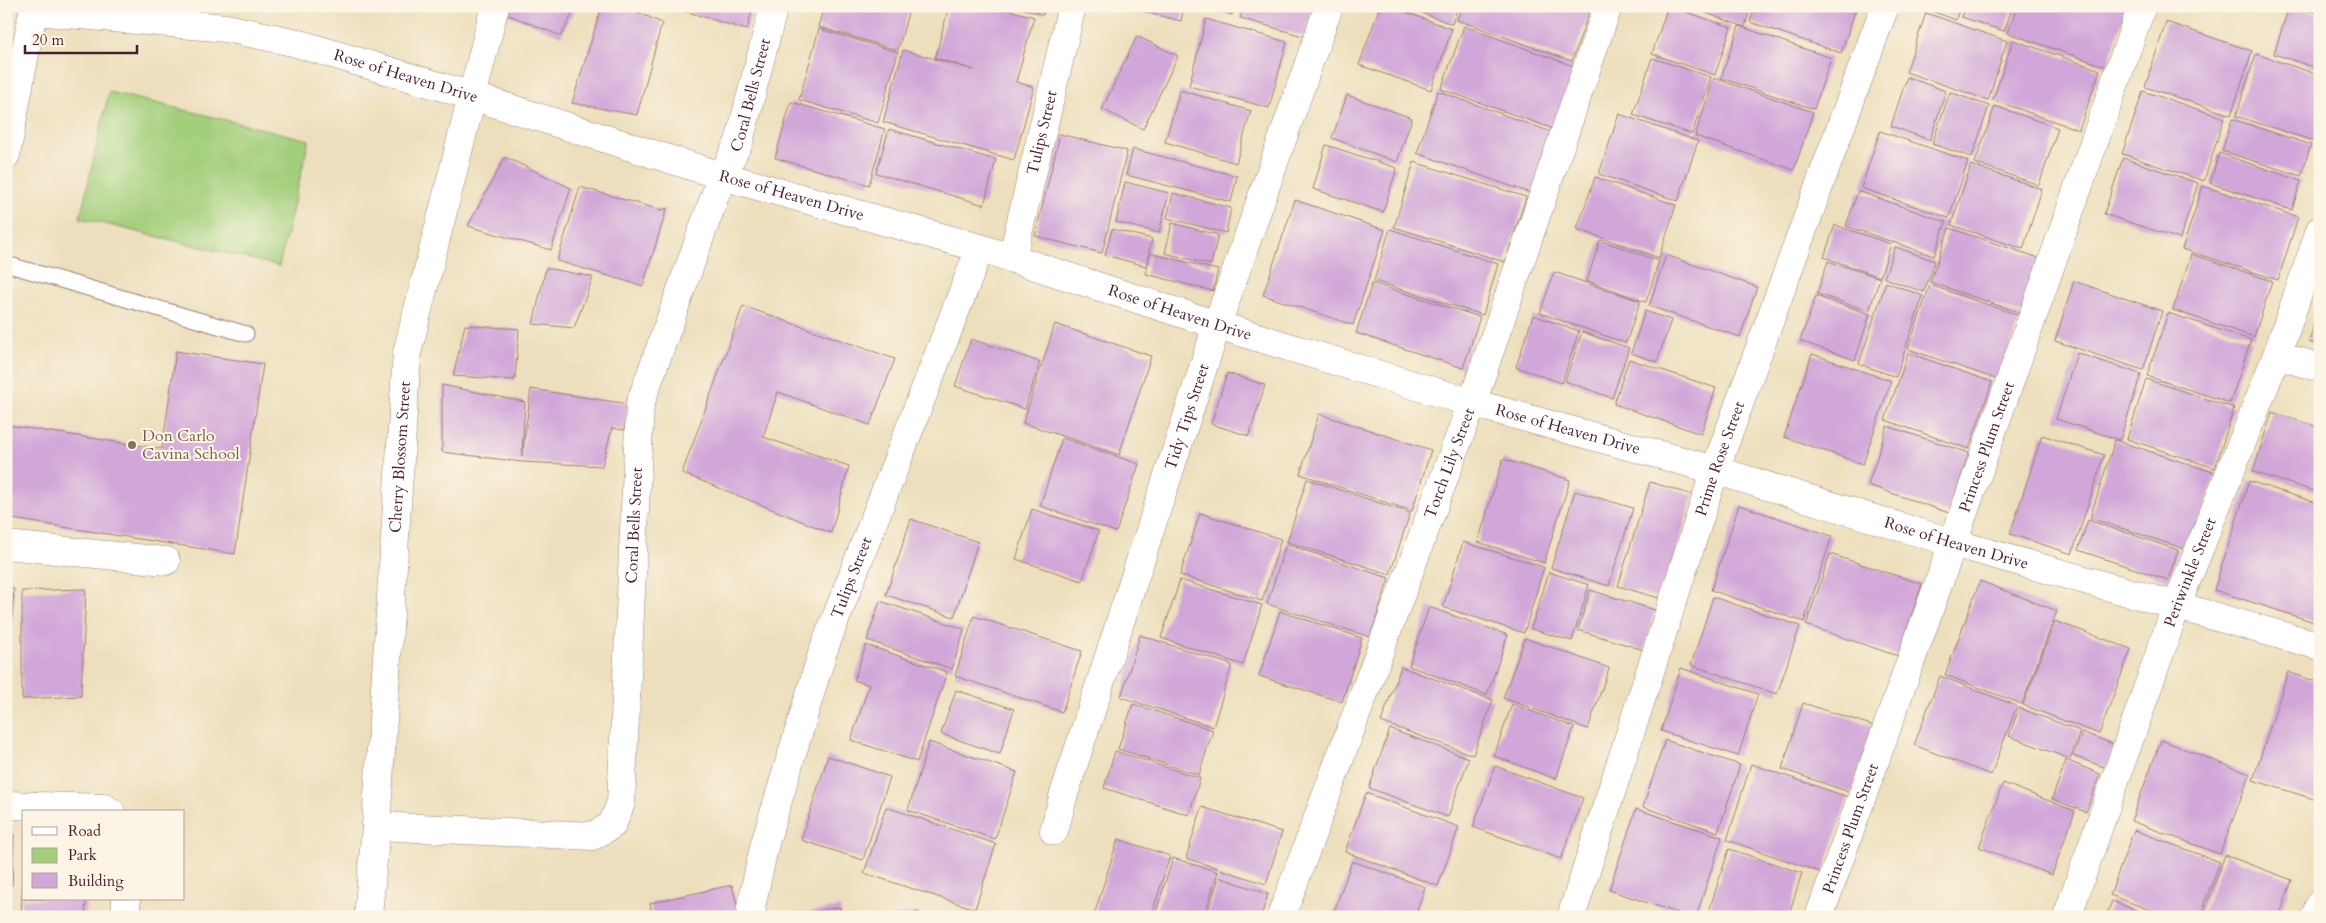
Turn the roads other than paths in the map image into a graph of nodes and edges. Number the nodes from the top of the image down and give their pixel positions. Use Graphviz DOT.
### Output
graph roads {
  1 [pos="495,6"];
  2 [pos="774,6"];
  3 [pos="1072,6"];
  4 [pos="1329,6"];
  5 [pos="1608,6"];
  6 [pos="1885,6"];
  7 [pos="2142,6"];
  8 [pos="34,8"];
  9 [pos="229,17"];
  10 [pos="472,96"];
  11 [pos="6,155"];
  12 [pos="722,176"];
  13 [pos="2320,230"];
  14 [pos="980,248"];
  15 [pos="1012,258"];
  16 [pos="6,264"];
  17 [pos="1217,325"];
  18 [pos="246,334"];
  19 [pos="2277,355"];
  20 [pos="2320,368"];
  21 [pos="1472,403"];
  22 [pos="1715,470"];
  23 [pos="1953,543"];
  24 [pos="6,545"];
  25 [pos="166,561"];
  26 [pos="2176,607"];
  27 [pos="2320,646"];
  28 [pos="6,805"];
  29 [pos="108,810"];
  30 [pos="376,826"];
  31 [pos="1054,831"];
  32 [pos="126,900"];
  33 [pos="2320,903"];
  34 [pos="126,917"];
  35 [pos="368,917"];
  36 [pos="753,917"];
  37 [pos="1281,917"];
  38 [pos="1571,917"];
  39 [pos="1818,917"];
  40 [pos="2067,917"];
  41 [pos="2315,917"];
  1 -- 10 [label="street, Cherry Blossom Street"];
  2 -- 12 [label="street, Coral Bells Street"];
  3 -- 15 [label="street, Tulips Street"];
  4 -- 17 [label="street, Tidy Tips Street"];
  5 -- 21 [label="street, Torch Lily Street"];
  6 -- 22 [label="street, Prime Rose Street"];
  7 -- 23 [label="street, Princess Plum Street"];
  8 -- 9 [label="street, Rose of Heaven Drive"];
  8 -- 11 [label="street"];
  9 -- 10 [label="street, Rose of Heaven Drive"];
  10 -- 12 [label="street, Rose of Heaven Drive"];
  10 -- 30 [label="street, Cherry Blossom Street"];
  12 -- 14 [label="street, Rose of Heaven Drive"];
  12 -- 30 [label="street, Coral Bells Street"];
  13 -- 19 [label="street, Periwinkle Street"];
  14 -- 15 [label="street, Rose of Heaven Drive"];
  14 -- 36 [label="street, Tulips Street"];
  15 -- 17 [label="street, Rose of Heaven Drive"];
  16 -- 18 [label="lane"];
  17 -- 21 [label="street, Rose of Heaven Drive"];
  17 -- 31 [label="street, Tidy Tips Street"];
  19 -- 20 [label="street"];
  19 -- 26 [label="street, Periwinkle Street"];
  21 -- 22 [label="street, Rose of Heaven Drive"];
  21 -- 37 [label="street, Torch Lily Street"];
  22 -- 23 [label="street, Rose of Heaven Drive"];
  22 -- 38 [label="street, Prime Rose Street"];
  23 -- 26 [label="street, Rose of Heaven Drive"];
  23 -- 39 [label="street, Princess Plum Street"];
  24 -- 25 [label="street"];
  26 -- 27 [label="street, Rose of Heaven Drive"];
  26 -- 40 [label="street, Periwinkle Street"];
  28 -- 29 [label="street"];
  30 -- 35 [label="street, Cherry Blossom Street"];
  32 -- 34 [label="street"];
  33 -- 41 [label="street"];
}
